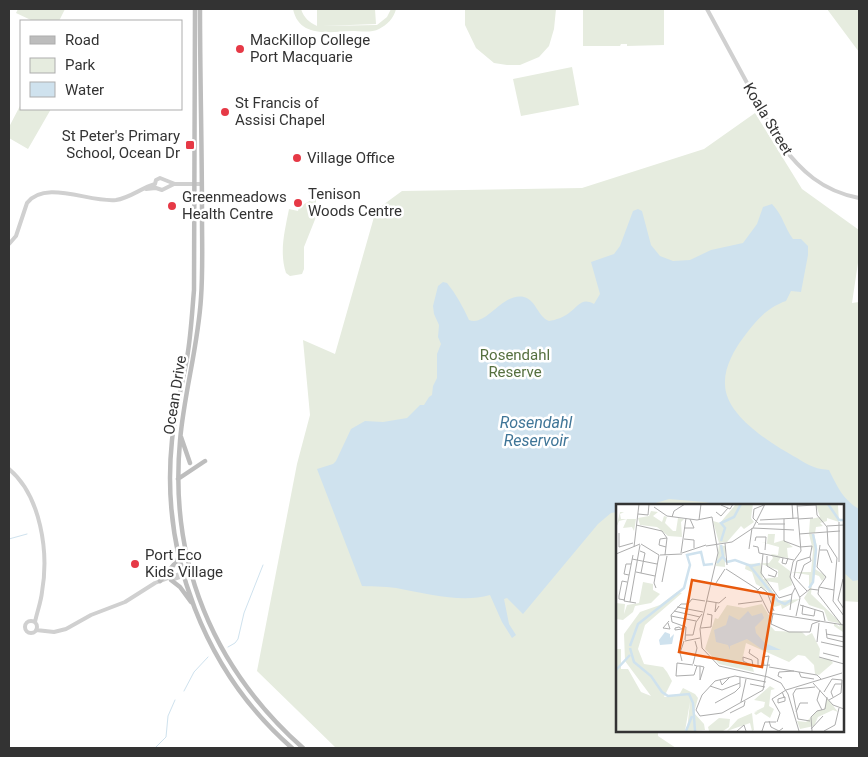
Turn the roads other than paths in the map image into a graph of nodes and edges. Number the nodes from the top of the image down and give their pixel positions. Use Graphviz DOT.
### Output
graph roads {
  1 [pos="195,9"];
  2 [pos="200,9"];
  3 [pos="707,9"];
  4 [pos="166,182"];
  5 [pos="175,184"];
  6 [pos="194,184"];
  7 [pos="202,184"];
  8 [pos="155,186"];
  9 [pos="166,187"];
  10 [pos="859,198"];
  11 [pos="9,244"];
  12 [pos="180,434"];
  13 [pos="205,461"];
  14 [pos="190,463"];
  15 [pos="178,464"];
  16 [pos="171,465"];
  17 [pos="9,468"];
  18 [pos="178,479"];
  19 [pos="179,555"];
  20 [pos="190,572"];
  21 [pos="184,574"];
  22 [pos="171,580"];
  23 [pos="160,581"];
  24 [pos="152,585"];
  25 [pos="194,605"];
  26 [pos="34,621"];
  27 [pos="37,628"];
  28 [pos="292,748"];
  29 [pos="303,748"];
  1 -- 6 [label="main road, Ocean Drive"];
  2 -- 7 [label="main road, Ocean Drive"];
  3 -- 10 [label="street, Koala Street"];
  4 -- 5 [label="street"];
  4 -- 8 [label="street"];
  4 -- 9 [label="street"];
  5 -- 6 [label="street"];
  5 -- 9 [label="street"];
  6 -- 7 [label="street"];
  6 -- 16 [label="main road, Ocean Drive"];
  7 -- 12 [label="main road, Ocean Drive"];
  8 -- 9 [label="street"];
  8 -- 11 [label="street"];
  12 -- 14 [label="main road"];
  12 -- 15 [label="main road, Ocean Drive"];
  13 -- 18 [label="main road"];
  15 -- 16 [label="main road"];
  15 -- 18 [label="main road, Ocean Drive"];
  16 -- 19 [label="main road, Ocean Drive"];
  17 -- 26 [label="street"];
  18 -- 20 [label="main road, Ocean Drive"];
  19 -- 21 [label="main road, Ocean Drive"];
  19 -- 23 [label="main road"];
  20 -- 21 [label="street"];
  20 -- 29 [label="main road, Ocean Drive"];
  21 -- 22 [label="street"];
  21 -- 23 [label="street"];
  21 -- 25 [label="main road, Ocean Drive"];
  22 -- 24 [label="street"];
  22 -- 25 [label="main road"];
  23 -- 24 [label="street"];
  24 -- 27 [label="street"];
  25 -- 28 [label="main road, Ocean Drive"];
  26 -- 27 [label="street"];
  26 -- 27 [label="street"];
}
